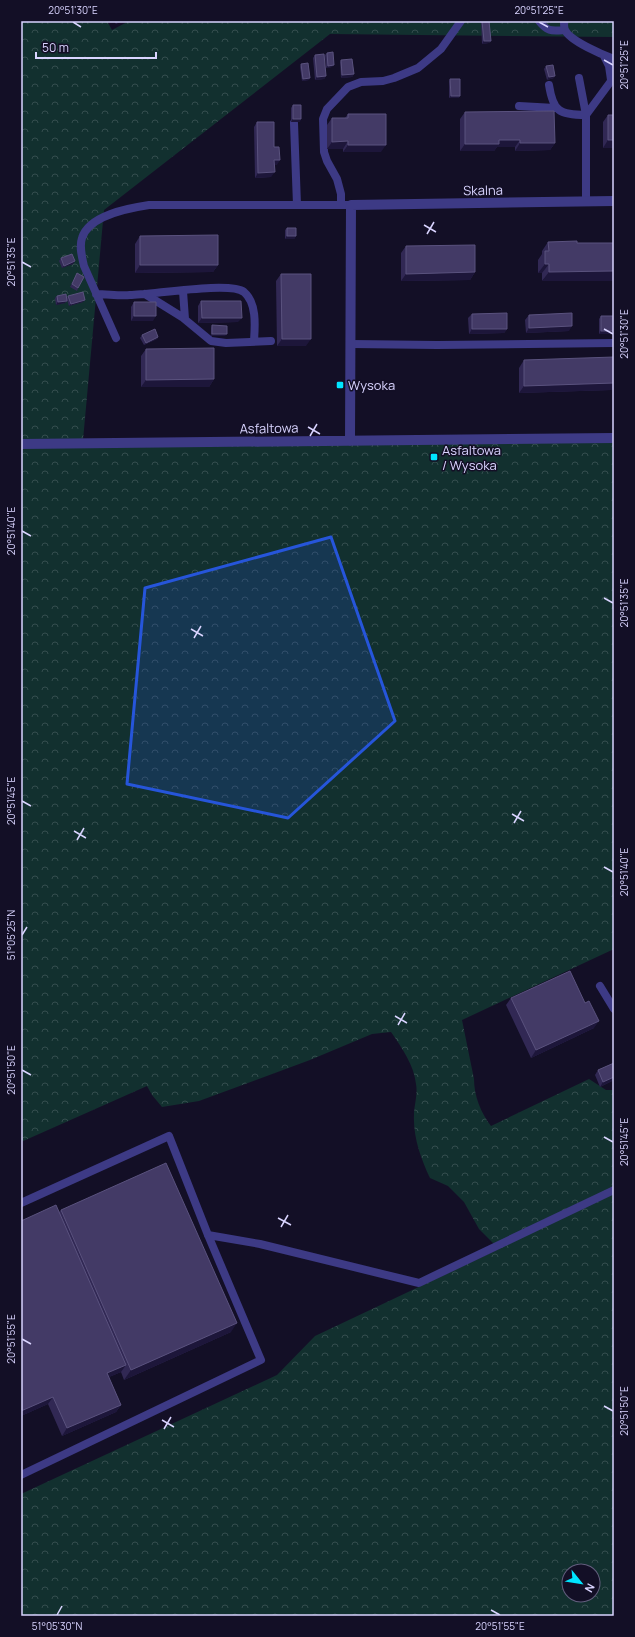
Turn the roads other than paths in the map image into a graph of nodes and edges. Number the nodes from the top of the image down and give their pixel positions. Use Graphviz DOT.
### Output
graph roads {
  1 [pos="461,21"];
  2 [pos="539,21"];
  3 [pos="564,21"];
  4 [pos="565,30"];
  5 [pos="604,56"];
  6 [pos="614,59"];
  7 [pos="579,78"];
  8 [pos="612,78"];
  9 [pos="549,85"];
  10 [pos="519,106"];
  11 [pos="556,108"];
  12 [pos="586,115"];
  13 [pos="294,123"];
  14 [pos="614,201"];
  15 [pos="586,202"];
  16 [pos="346,204"];
  17 [pos="297,205"];
  18 [pos="183,291"];
  19 [pos="96,294"];
  20 [pos="144,294"];
  21 [pos="185,319"];
  22 [pos="116,338"];
  23 [pos="254,341"];
  24 [pos="271,341"];
  25 [pos="614,343"];
  26 [pos="351,344"];
  27 [pos="614,438"];
  28 [pos="350,441"];
  29 [pos="21,444"];
  30 [pos="600,986"];
  31 [pos="614,1009"];
  32 [pos="614,1190"];
  33 [pos="21,1203"];
  34 [pos="208,1235"];
  35 [pos="21,1475"];
  1 -- 16 [label="lane"];
  2 -- 4 [label="lane"];
  3 -- 4 [label="lane"];
  4 -- 5 [label="lane"];
  5 -- 6 [label="lane"];
  5 -- 8 [label="lane"];
  7 -- 12 [label="lane"];
  8 -- 12 [label="lane"];
  9 -- 11 [label="lane"];
  10 -- 11 [label="lane"];
  11 -- 12 [label="lane"];
  12 -- 15 [label="lane"];
  13 -- 17 [label="lane"];
  14 -- 15 [label="street, Skalna"];
  15 -- 16 [label="street, Skalna"];
  16 -- 17 [label="lane"];
  16 -- 26 [label="street"];
  17 -- 19 [label="lane"];
  18 -- 20 [label="lane"];
  18 -- 21 [label="lane"];
  18 -- 23 [label="lane"];
  19 -- 20 [label="lane"];
  19 -- 22 [label="lane"];
  20 -- 21 [label="lane"];
  21 -- 23 [label="lane"];
  23 -- 24 [label="lane"];
  25 -- 26 [label="lane"];
  26 -- 28 [label="street"];
  27 -- 28 [label="street, Asfaltowa"];
  28 -- 29 [label="street, Asfaltowa"];
  30 -- 31 [label="lane"];
  32 -- 34 [label="lane"];
  33 -- 34 [label="lane"];
  34 -- 35 [label="lane"];
}
